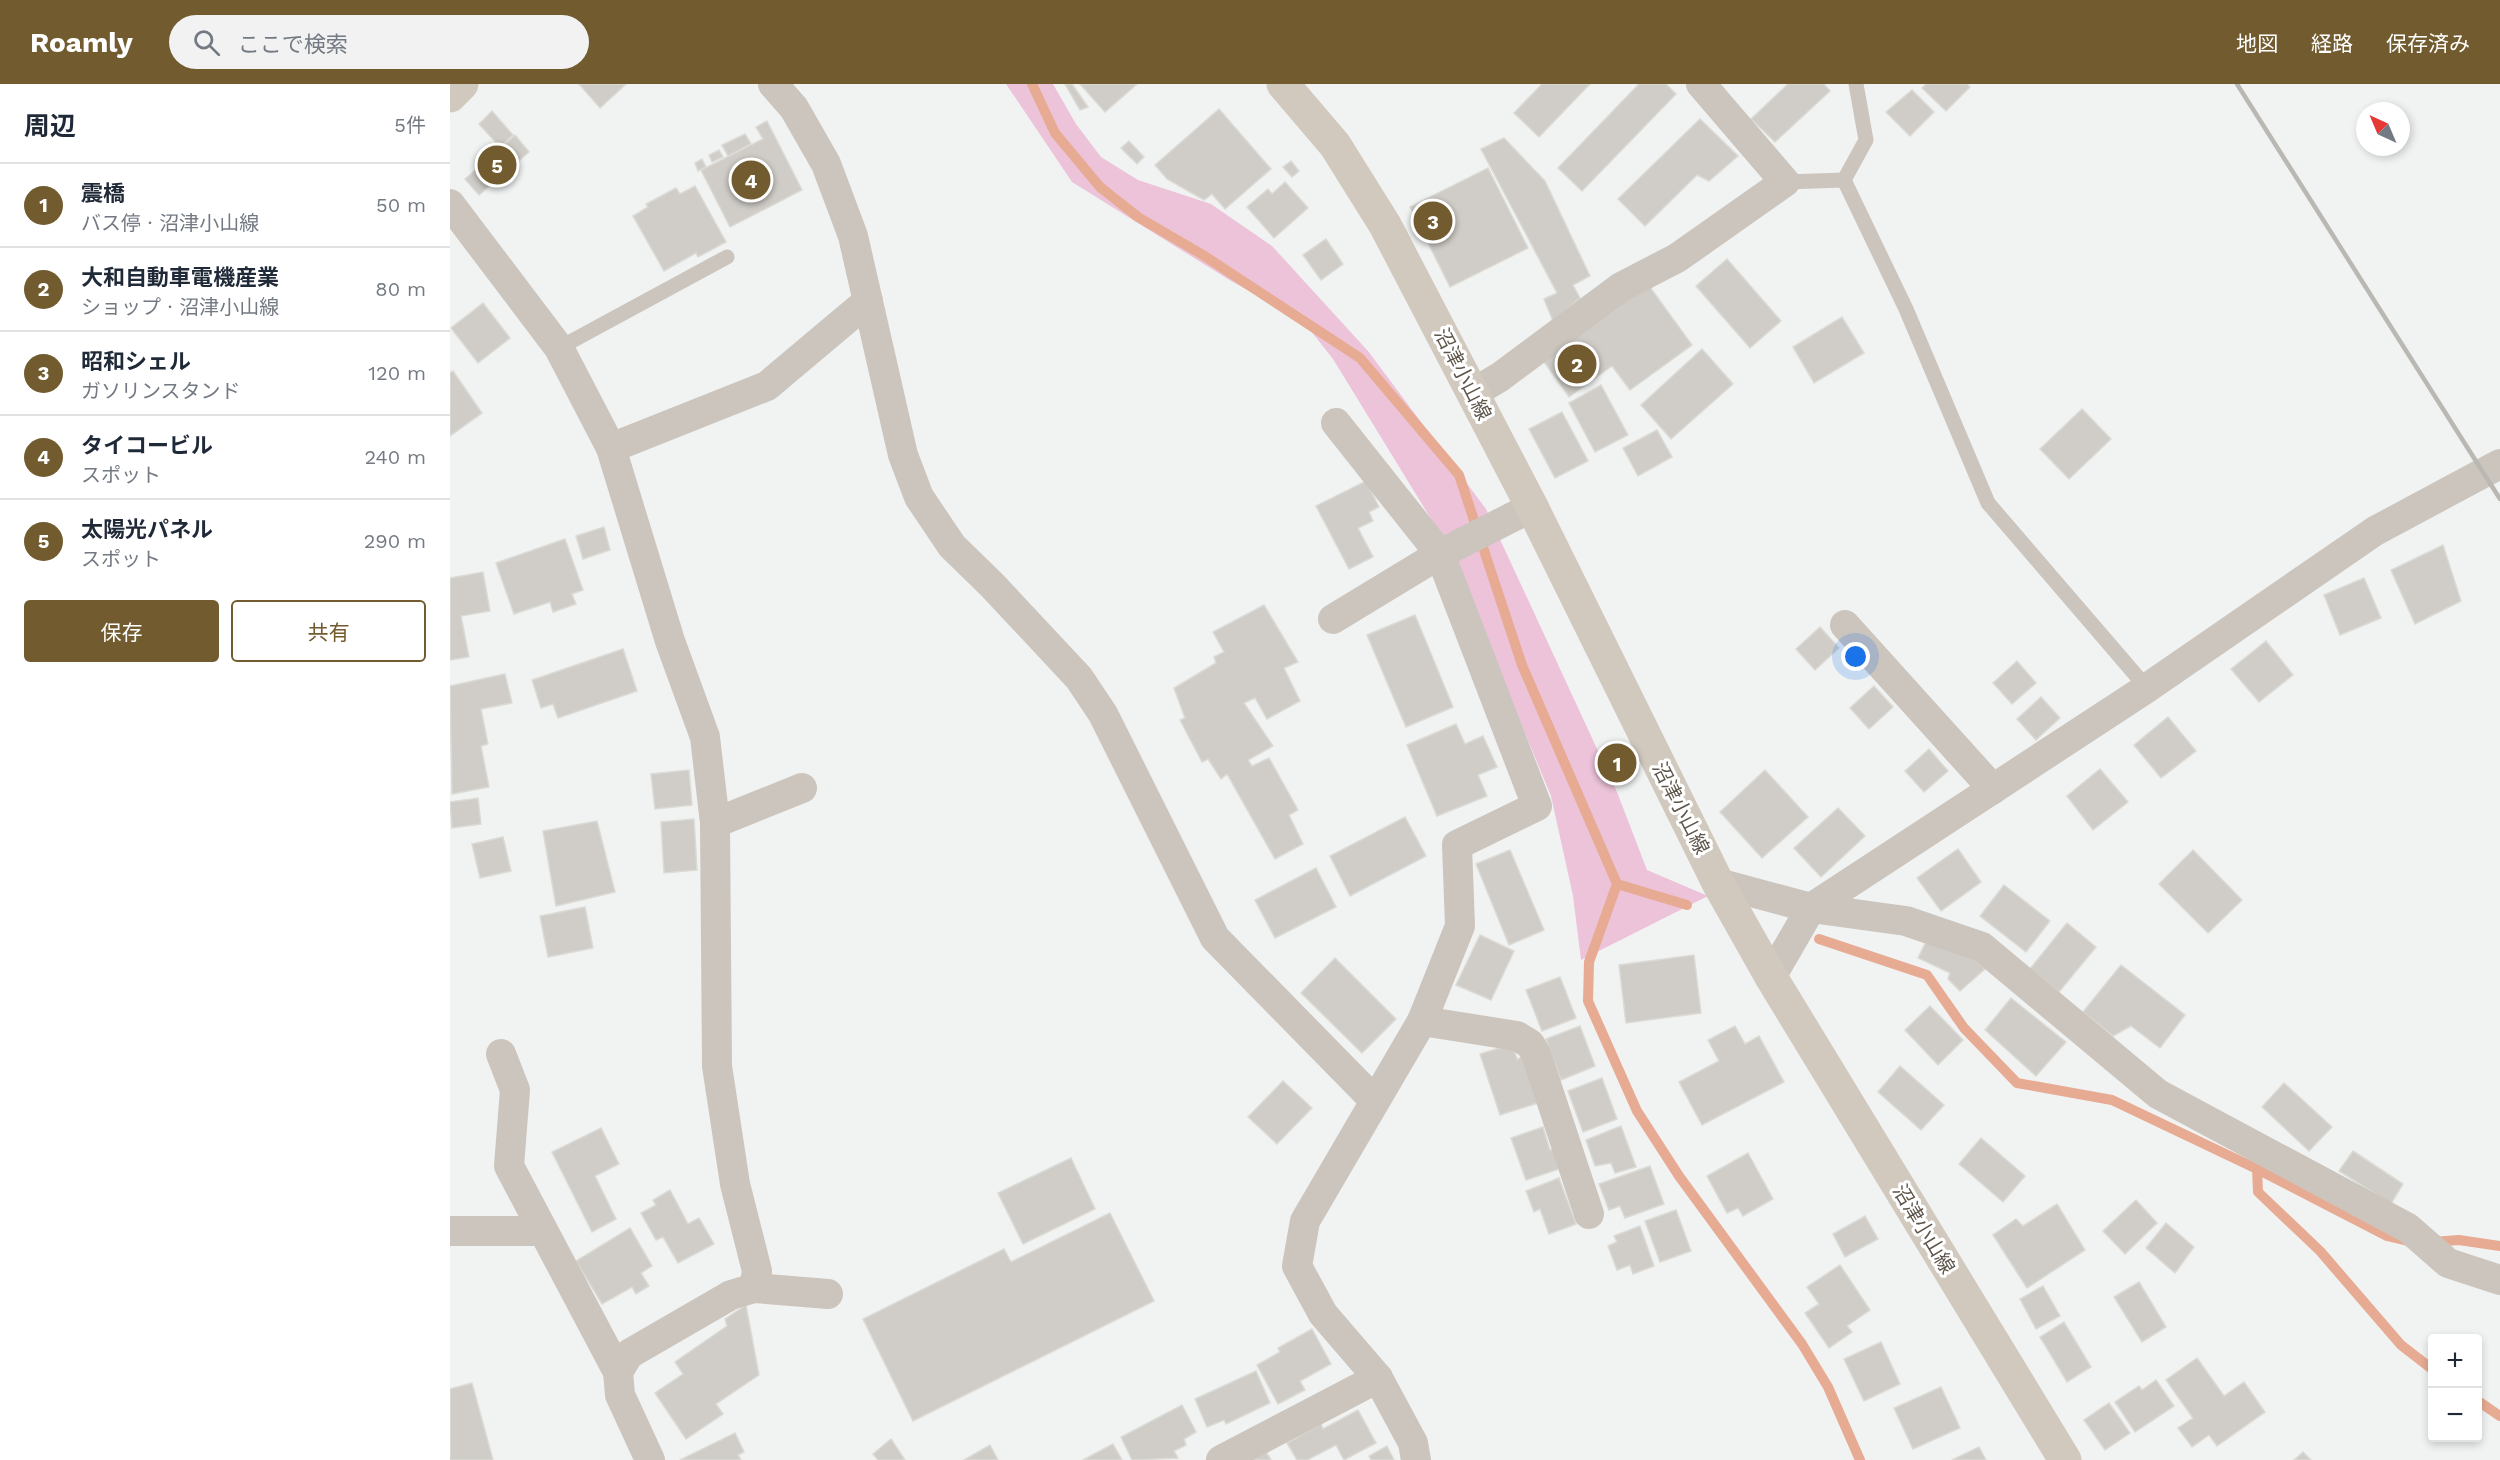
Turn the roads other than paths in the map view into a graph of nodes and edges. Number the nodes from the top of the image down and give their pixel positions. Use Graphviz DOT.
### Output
graph roads {
  1 [pos="462,84"];
  2 [pos="773,84"];
  3 [pos="1283,84"];
  4 [pos="1701,84"];
  5 [pos="1856,84"];
  6 [pos="450,96"];
  7 [pos="1844,180"];
  8 [pos="1785,182"];
  9 [pos="450,204"];
  10 [pos="727,257"];
  11 [pos="868,301"];
  12 [pos="559,348"];
  13 [pos="1473,393"];
  14 [pos="1336,423"];
  15 [pos="611,448"];
  16 [pos="2500,464"];
  17 [pos="1532,507"];
  18 [pos="1440,554"];
  19 [pos="1333,619"];
  20 [pos="1845,625"];
  21 [pos="2147,688"];
  22 [pos="802,788"];
  23 [pos="1993,789"];
  24 [pos="715,823"];
  25 [pos="1719,883"];
  26 [pos="1811,908"];
  27 [pos="1771,977"];
  28 [pos="1422,1020"];
  29 [pos="501,1054"];
  30 [pos="1374,1100"];
  31 [pos="1589,1214"];
  32 [pos="450,1231"];
  33 [pos="543,1231"];
  34 [pos="2500,1280"];
  35 [pos="754,1288"];
  36 [pos="828,1294"];
  37 [pos="618,1372"];
  38 [pos="1378,1378"];
  39 [pos="650,1460"];
  40 [pos="1221,1460"];
  41 [pos="1416,1460"];
  42 [pos="2065,1460"];
  1 -- 6 [label="main road"];
  2 -- 11 [label="street"];
  3 -- 13 [label="main road, 沼津小山線"];
  4 -- 8 [label="street"];
  5 -- 7 [label="lane"];
  7 -- 8 [label="lane"];
  7 -- 21 [label="lane"];
  8 -- 13 [label="street"];
  9 -- 12 [label="street"];
  10 -- 12 [label="lane"];
  11 -- 15 [label="street"];
  11 -- 30 [label="street"];
  12 -- 15 [label="street"];
  13 -- 17 [label="main road, 沼津小山線"];
  14 -- 18 [label="street"];
  15 -- 24 [label="street"];
  16 -- 21 [label="street"];
  17 -- 18 [label="street"];
  17 -- 25 [label="main road, 沼津小山線"];
  18 -- 19 [label="street"];
  18 -- 28 [label="street"];
  20 -- 23 [label="street"];
  21 -- 23 [label="street"];
  22 -- 24 [label="street"];
  23 -- 26 [label="street"];
  24 -- 35 [label="street"];
  25 -- 26 [label="street"];
  25 -- 27 [label="main road, 沼津小山線"];
  26 -- 27 [label="street"];
  26 -- 34 [label="street"];
  27 -- 42 [label="main road, 沼津小山線"];
  28 -- 30 [label="street"];
  28 -- 31 [label="street"];
  29 -- 33 [label="street"];
  30 -- 38 [label="street"];
  32 -- 33 [label="street"];
  33 -- 37 [label="street"];
  35 -- 36 [label="street"];
  35 -- 37 [label="street"];
  37 -- 39 [label="street"];
  38 -- 40 [label="street"];
  38 -- 41 [label="street"];
}
